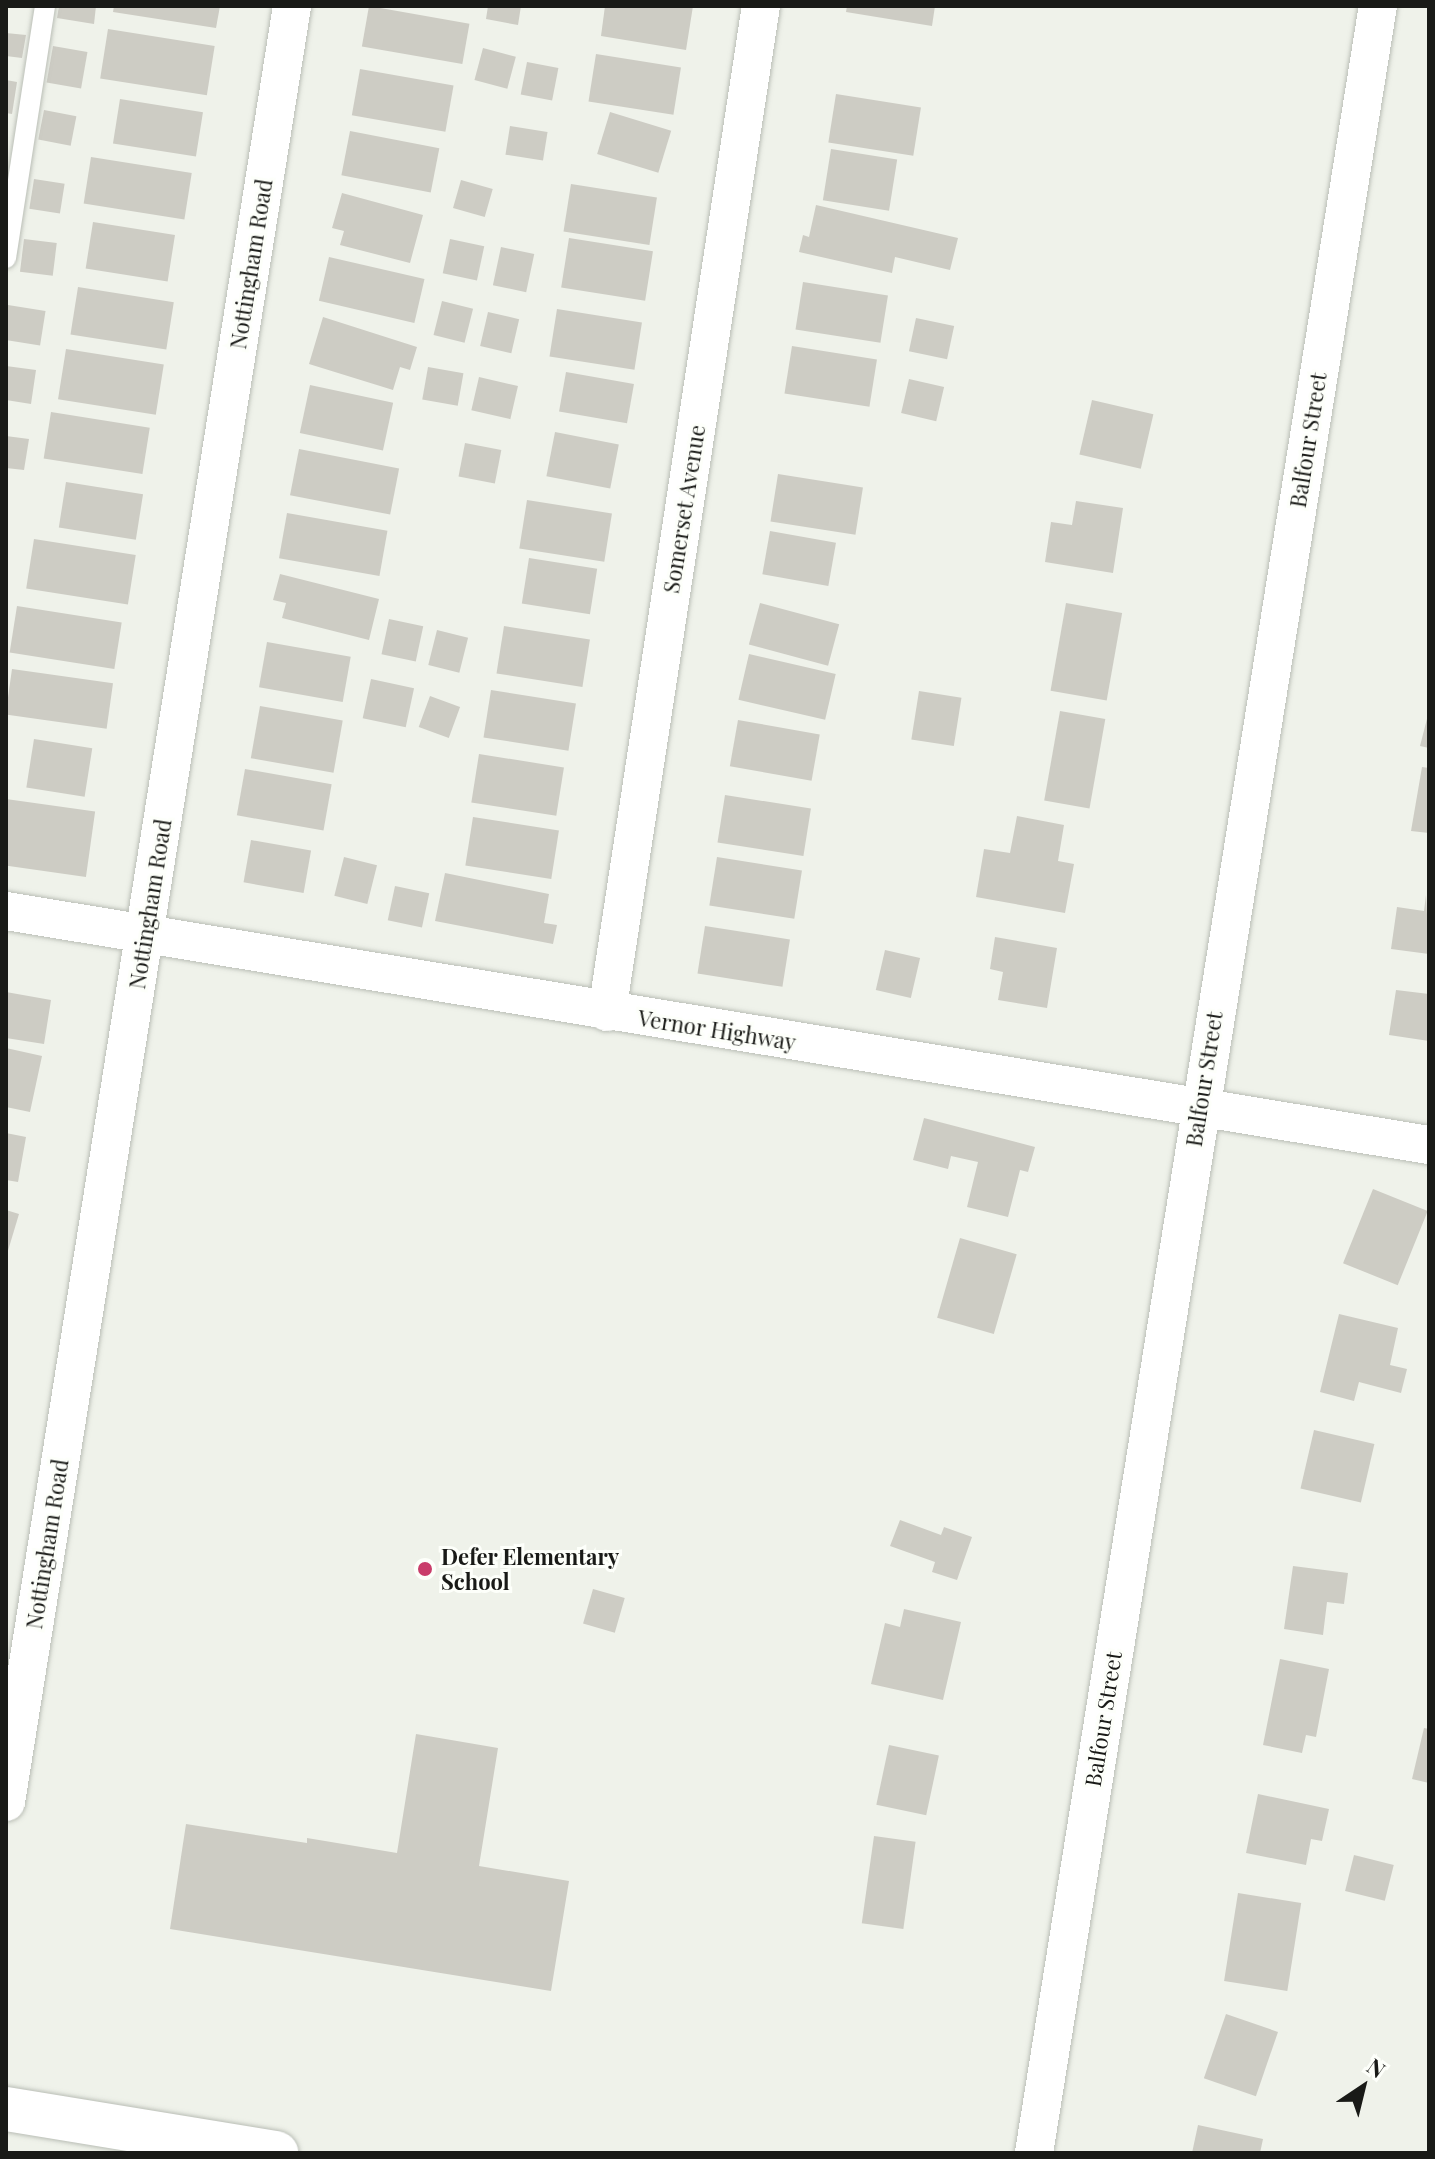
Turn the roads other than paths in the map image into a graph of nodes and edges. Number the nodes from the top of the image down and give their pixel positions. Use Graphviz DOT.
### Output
graph roads {
  1 [pos="45,6"];
  2 [pos="292,6"];
  3 [pos="761,6"];
  4 [pos="1378,6"];
  5 [pos="6,258"];
  6 [pos="6,911"];
  7 [pos="145,934"];
  8 [pos="607,1012"];
  9 [pos="1200,1108"];
  10 [pos="1429,1145"];
  11 [pos="6,1802"];
  12 [pos="6,2109"];
  13 [pos="276,2153"];
  14 [pos="1034,2153"];
  1 -- 5 [label="lane"];
  2 -- 7 [label="street, Nottingham Road"];
  3 -- 8 [label="street, Somerset Avenue"];
  4 -- 9 [label="street, Balfour Street"];
  6 -- 7 [label="street, Vernor Highway"];
  7 -- 8 [label="street, Vernor Highway"];
  7 -- 11 [label="street, Nottingham Road"];
  8 -- 9 [label="street, Vernor Highway"];
  9 -- 10 [label="street, Vernor Highway"];
  9 -- 14 [label="street, Balfour Street"];
  12 -- 13 [label="street"];
}
